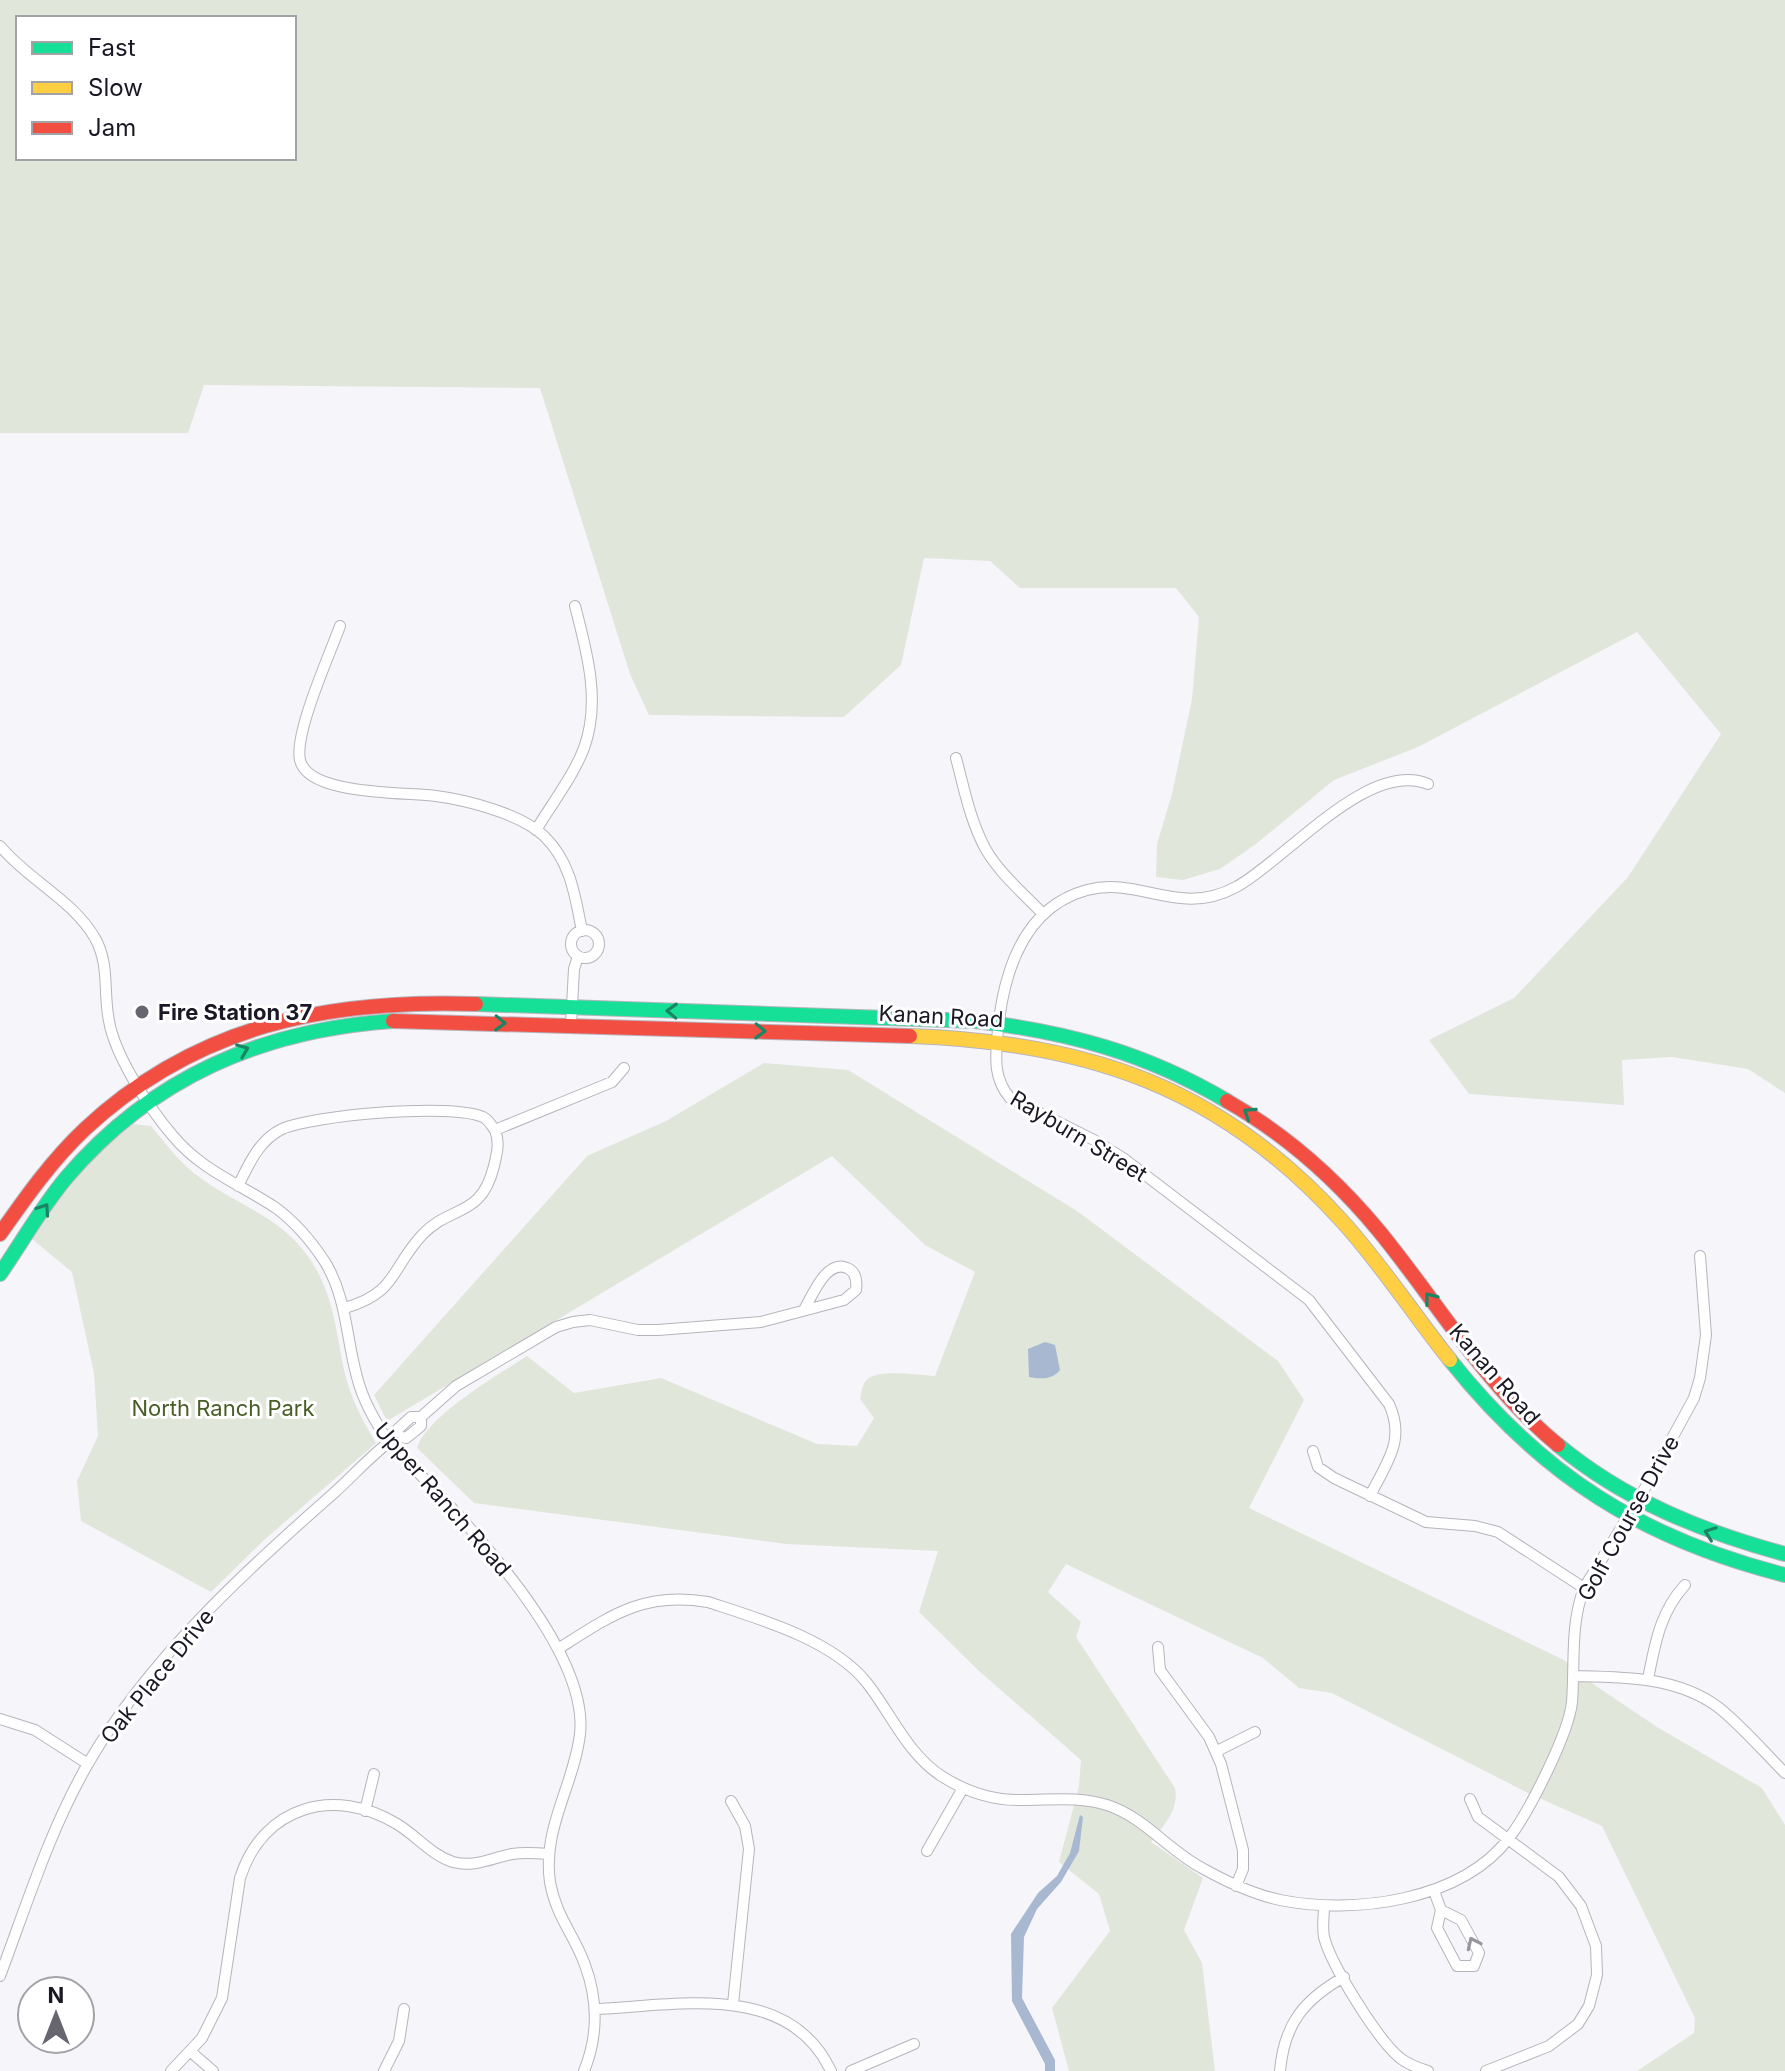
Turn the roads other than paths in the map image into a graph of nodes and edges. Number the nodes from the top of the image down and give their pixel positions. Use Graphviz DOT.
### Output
graph roads {
  1 [pos="575,606"];
  2 [pos="340,626"];
  3 [pos="956,758"];
  4 [pos="1428,784"];
  5 [pos="536,830"];
  6 [pos="0,846"];
  7 [pos="1043,914"];
  8 [pos="582,931"];
  9 [pos="578,956"];
  10 [pos="571,1008"];
  11 [pos="999,1022"];
  12 [pos="571,1025"];
  13 [pos="997,1039"];
  14 [pos="624,1068"];
  15 [pos="137,1086"];
  16 [pos="148,1100"];
  17 [pos="495,1130"];
  18 [pos="238,1186"];
  19 [pos="0,1234"];
  20 [pos="1700,1256"];
  21 [pos="0,1274"];
  22 [pos="345,1308"];
  23 [pos="805,1308"];
  24 [pos="393,1439"];
  25 [pos="1313,1451"];
  26 [pos="1370,1496"];
  27 [pos="1639,1499"];
  28 [pos="1627,1517"];
  29 [pos="1785,1554"];
  30 [pos="1785,1575"];
  31 [pos="1685,1585"];
  32 [pos="1584,1588"];
  33 [pos="1158,1647"];
  34 [pos="558,1649"];
  35 [pos="1573,1676"];
  36 [pos="1648,1679"];
  37 [pos="0,1719"];
  38 [pos="1255,1732"];
  39 [pos="1217,1751"];
  40 [pos="88,1764"];
  41 [pos="1785,1773"];
  42 [pos="374,1774"];
  43 [pos="963,1788"];
  44 [pos="1470,1799"];
  45 [pos="731,1801"];
  46 [pos="365,1811"];
  47 [pos="1509,1839"];
  48 [pos="927,1851"];
  49 [pos="549,1854"];
  50 [pos="1236,1886"];
  51 [pos="1434,1891"];
  52 [pos="1324,1906"];
  53 [pos="1441,1910"];
  54 [pos="0,1976"];
  55 [pos="1344,1977"];
  56 [pos="733,2004"];
  57 [pos="404,2009"];
  58 [pos="595,2009"];
  59 [pos="914,2044"];
  60 [pos="191,2052"];
  61 [pos="171,2071"];
  62 [pos="213,2071"];
  63 [pos="384,2071"];
  64 [pos="584,2071"];
  65 [pos="831,2071"];
  66 [pos="851,2071"];
  67 [pos="1280,2071"];
  68 [pos="1428,2071"];
  69 [pos="1486,2071"];
  1 -- 5 [label="street"];
  2 -- 5 [label="street"];
  3 -- 7 [label="street"];
  4 -- 7 [label="street, Rayburn Street"];
  5 -- 8 [label="street"];
  6 -- 15 [label="street, Upper Ranch Road"];
  7 -- 11 [label="street, Rayburn Street"];
  8 -- 9 [label="street"];
  8 -- 9 [label="street"];
  9 -- 10 [label="street"];
  11 -- 10 [label="main road, Kanan Road, one-way"];
  10 -- 12 [label="street"];
  10 -- 15 [label="main road, Kanan Road"];
  11 -- 13 [label="street, Rayburn Street"];
  27 -- 11 [label="main road, Kanan Road, one-way"];
  12 -- 13 [label="main road, Kanan Road, one-way"];
  16 -- 12 [label="main road, Kanan Road, one-way"];
  13 -- 26 [label="street, Rayburn Street"];
  13 -- 28 [label="main road, Kanan Road"];
  14 -- 17 [label="street"];
  15 -- 16 [label="street, Upper Ranch Road"];
  15 -- 19 [label="main road, Kanan Road"];
  16 -- 18 [label="street, Upper Ranch Road"];
  21 -- 16 [label="main road, Kanan Road, one-way"];
  17 -- 18 [label="street"];
  17 -- 22 [label="street"];
  18 -- 22 [label="street, Upper Ranch Road"];
  20 -- 27 [label="street, Golf Course Drive"];
  22 -- 24 [label="street, Upper Ranch Road"];
  23 -- 23 [label="street, Oak Place Drive"];
  23 -- 24 [label="street, Oak Place Drive"];
  24 -- 34 [label="street, Upper Ranch Road"];
  24 -- 40 [label="street, Oak Place Drive"];
  25 -- 26 [label="street"];
  26 -- 32 [label="street"];
  27 -- 28 [label="street, Golf Course Drive"];
  29 -- 27 [label="main road, Kanan Road, one-way"];
  28 -- 30 [label="main road, Kanan Road"];
  28 -- 32 [label="street, Golf Course Drive"];
  31 -- 36 [label="street"];
  32 -- 35 [label="street, Golf Course Drive"];
  33 -- 39 [label="street"];
  34 -- 43 [label="street, Golf Course Drive"];
  34 -- 49 [label="street, Upper Ranch Road"];
  35 -- 36 [label="street"];
  35 -- 47 [label="street, Golf Course Drive"];
  36 -- 41 [label="street"];
  37 -- 40 [label="street"];
  38 -- 39 [label="street"];
  39 -- 50 [label="street"];
  40 -- 54 [label="street, Oak Place Drive"];
  42 -- 46 [label="street"];
  43 -- 48 [label="street"];
  43 -- 50 [label="street, Golf Course Drive"];
  44 -- 47 [label="street"];
  45 -- 56 [label="street"];
  46 -- 49 [label="street"];
  46 -- 60 [label="street"];
  47 -- 51 [label="street, Golf Course Drive"];
  47 -- 69 [label="street"];
  49 -- 58 [label="street, Upper Ranch Road"];
  50 -- 52 [label="street, Golf Course Drive"];
  51 -- 52 [label="street, Golf Course Drive"];
  51 -- 53 [label="street"];
  52 -- 55 [label="street"];
  53 -- 53 [label="street, one-way"];
  55 -- 67 [label="street"];
  55 -- 68 [label="street"];
  56 -- 58 [label="street"];
  56 -- 65 [label="street"];
  57 -- 63 [label="street"];
  58 -- 64 [label="street, Upper Ranch Road"];
  59 -- 66 [label="street"];
  60 -- 61 [label="street"];
  60 -- 62 [label="street"];
}
